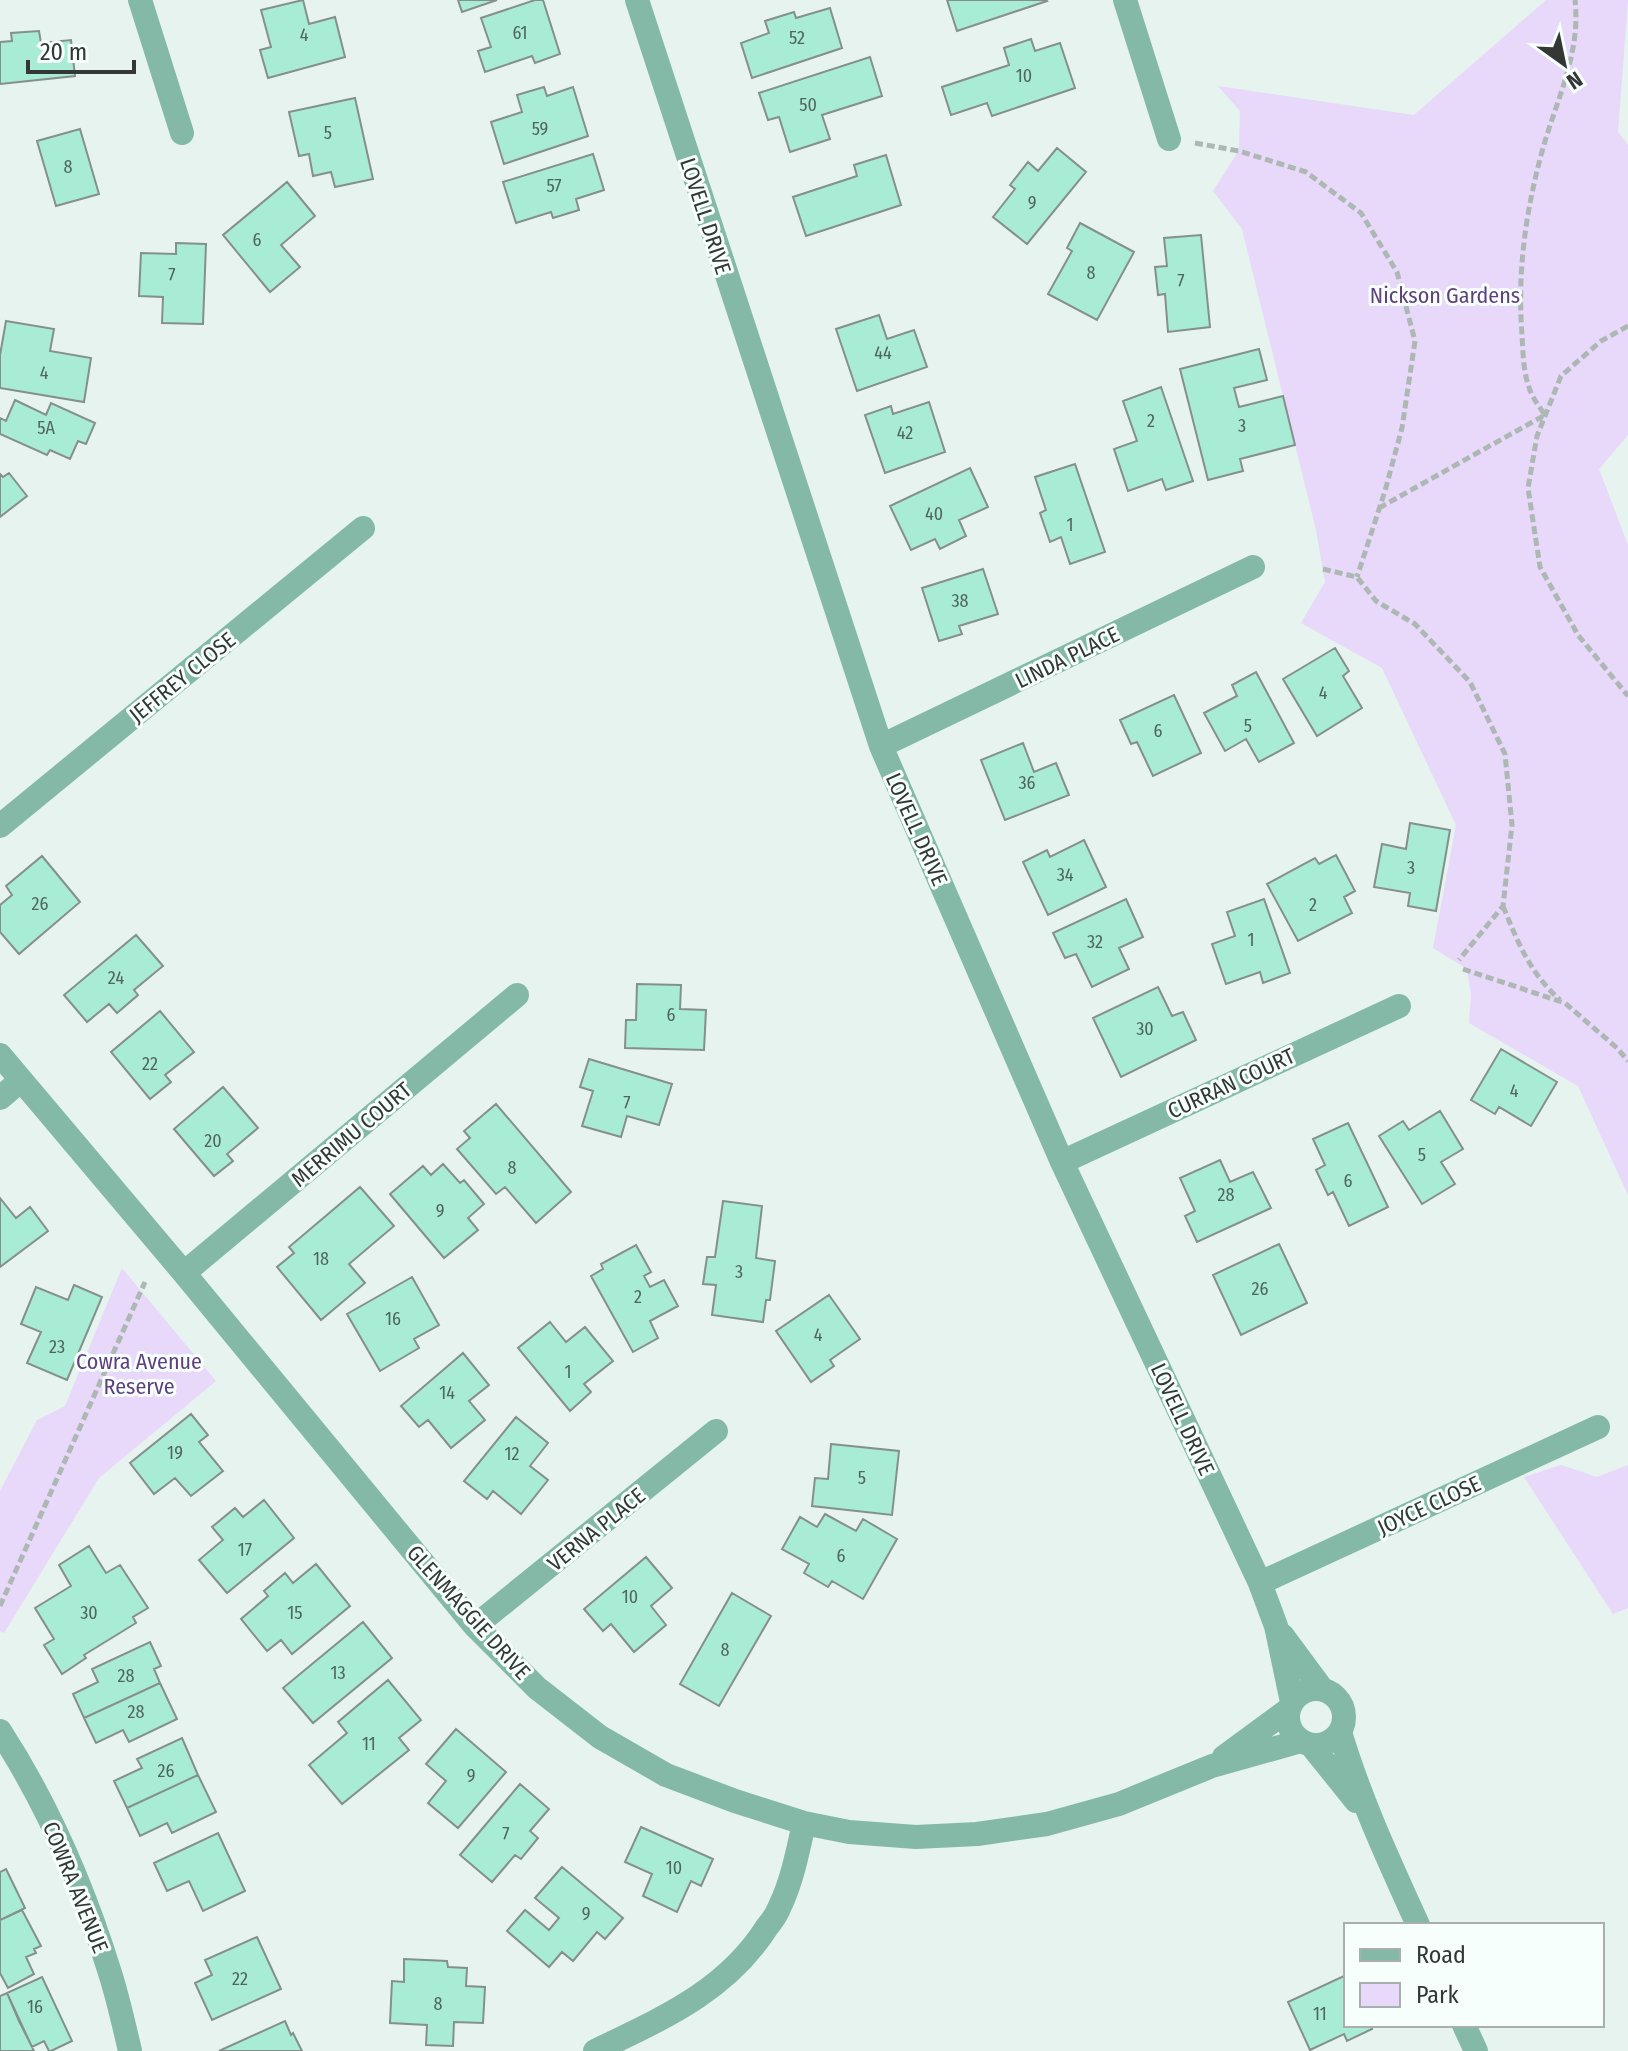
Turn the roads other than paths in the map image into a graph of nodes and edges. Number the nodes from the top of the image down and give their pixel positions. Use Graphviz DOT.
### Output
graph roads {
  1 [pos="140,0"];
  2 [pos="637,0"];
  3 [pos="1125,0"];
  4 [pos="182,133"];
  5 [pos="1169,139"];
  6 [pos="363,528"];
  7 [pos="1253,567"];
  8 [pos="881,746"];
  9 [pos="0,826"];
  10 [pos="517,995"];
  11 [pos="1399,1006"];
  12 [pos="0,1055"];
  13 [pos="20,1081"];
  14 [pos="0,1098"];
  15 [pos="1062,1162"];
  16 [pos="184,1273"];
  17 [pos="1598,1427"];
  18 [pos="716,1431"];
  19 [pos="1260,1583"];
  20 [pos="475,1626"];
  21 [pos="1276,1626"];
  22 [pos="1322,1689"];
  23 [pos="1290,1706"];
  24 [pos="0,1731"];
  25 [pos="1340,1732"];
  26 [pos="1306,1743"];
  27 [pos="1212,1766"];
  28 [pos="1368,1815"];
  29 [pos="804,1823"];
  30 [pos="1417,1923"];
  31 [pos="1465,2027"];
  32 [pos="130,2051"];
  33 [pos="595,2051"];
  34 [pos="1476,2051"];
  1 -- 4 [label="street"];
  2 -- 8 [label="street, LOVELL DRIVE"];
  3 -- 5 [label="street"];
  6 -- 9 [label="street, JEFFREY CLOSE"];
  7 -- 8 [label="street, LINDA PLACE"];
  8 -- 15 [label="street, LOVELL DRIVE"];
  10 -- 16 [label="street, MERRIMU COURT"];
  11 -- 15 [label="street, CURRAN COURT"];
  12 -- 13 [label="street, GLENMAGGIE DRIVE"];
  13 -- 14 [label="street"];
  13 -- 16 [label="street, GLENMAGGIE DRIVE"];
  15 -- 19 [label="street, LOVELL DRIVE"];
  16 -- 20 [label="street, GLENMAGGIE DRIVE"];
  17 -- 19 [label="street, JOYCE CLOSE"];
  18 -- 20 [label="street, VERNA PLACE"];
  19 -- 21 [label="street, LOVELL DRIVE"];
  20 -- 29 [label="street, GLENMAGGIE DRIVE"];
  21 -- 22 [label="street, LOVELL DRIVE"];
  21 -- 23 [label="street, LOVELL DRIVE"];
  22 -- 23 [label="street"];
  22 -- 25 [label="street"];
  23 -- 26 [label="street"];
  23 -- 27 [label="street, GLENMAGGIE DRIVE"];
  24 -- 32 [label="street, COWRA AVENUE"];
  25 -- 26 [label="street"];
  25 -- 28 [label="street"];
  26 -- 27 [label="street, GLENMAGGIE DRIVE"];
  26 -- 28 [label="street"];
  27 -- 29 [label="street, GLENMAGGIE DRIVE"];
  28 -- 30 [label="street"];
  29 -- 33 [label="street"];
  31 -- 34 [label="street"];
}
